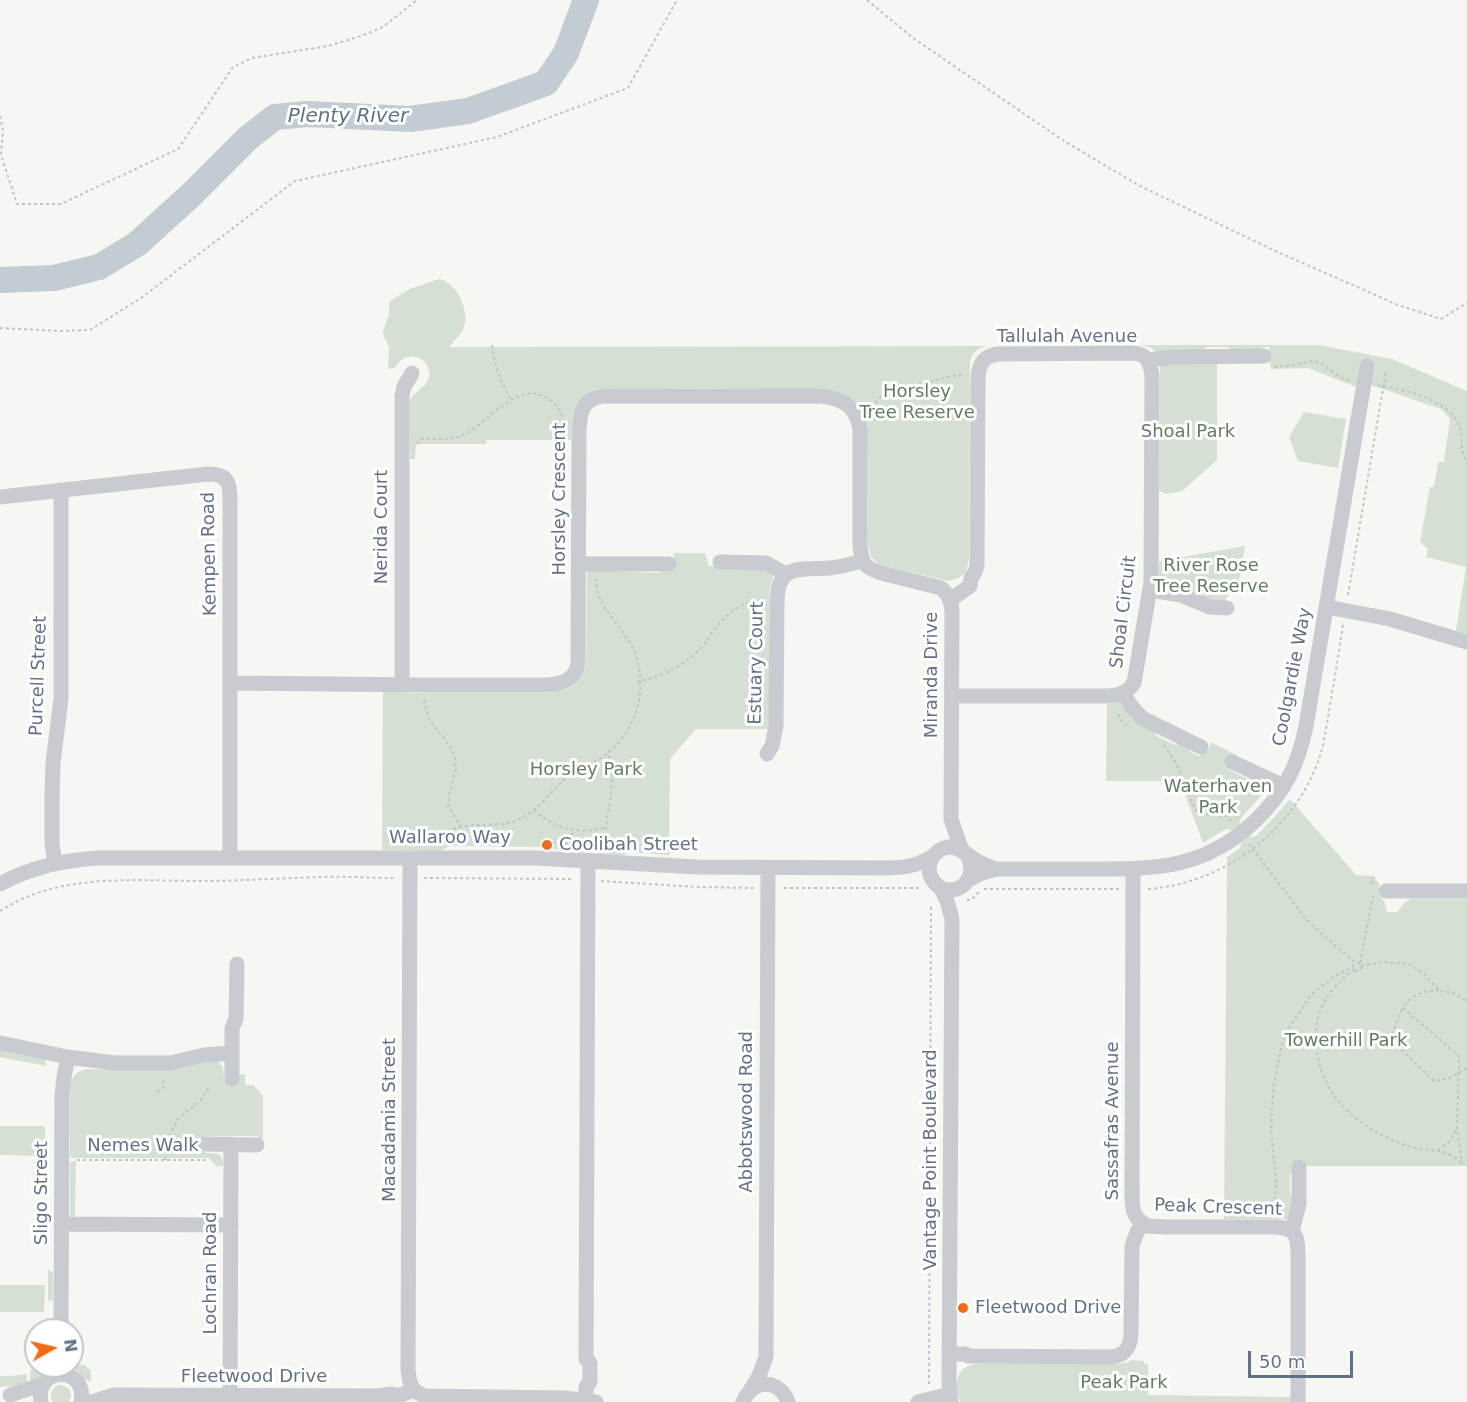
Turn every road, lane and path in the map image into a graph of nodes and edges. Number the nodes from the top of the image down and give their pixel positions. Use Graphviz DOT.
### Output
graph roads {
  1 [pos="417,0"];
  2 [pos="677,0"];
  3 [pos="867,0"];
  4 [pos="0,116"];
  5 [pos="1467,303"];
  6 [pos="0,328"];
  7 [pos="492,345"];
  8 [pos="1148,360"];
  9 [pos="1267,362"];
  10 [pos="1367,366"];
  11 [pos="1386,370"];
  12 [pos="412,373"];
  13 [pos="978,375"];
  14 [pos="1364,383"];
  15 [pos="1384,386"];
  16 [pos="511,400"];
  17 [pos="564,428"];
  18 [pos="860,429"];
  19 [pos="1467,431"];
  20 [pos="1462,432"];
  21 [pos="417,444"];
  22 [pos="1467,464"];
  23 [pos="61,490"];
  24 [pos="0,496"];
  25 [pos="862,561"];
  26 [pos="720,562"];
  27 [pos="579,564"];
  28 [pos="596,564"];
  29 [pos="669,564"];
  30 [pos="786,574"];
  31 [pos="1150,590"];
  32 [pos="948,596"];
  33 [pos="777,600"];
  34 [pos="1327,607"];
  35 [pos="1227,608"];
  36 [pos="1346,610"];
  37 [pos="1467,642"];
  38 [pos="231,682"];
  39 [pos="639,682"];
  40 [pos="402,684"];
  41 [pos="424,685"];
  42 [pos="1123,693"];
  43 [pos="952,696"];
  44 [pos="1117,711"];
  45 [pos="1135,728"];
  46 [pos="1157,741"];
  47 [pos="1201,747"];
  48 [pos="608,752"];
  49 [pos="767,754"];
  50 [pos="1232,762"];
  51 [pos="1284,786"];
  52 [pos="534,810"];
  53 [pos="951,819"];
  54 [pos="461,827"];
  55 [pos="606,827"];
  56 [pos="574,831"];
  57 [pos="1241,833"];
  58 [pos="425,839"];
  59 [pos="604,842"];
  60 [pos="543,843"];
  61 [pos="1253,849"];
  62 [pos="965,853"];
  63 [pos="934,855"];
  64 [pos="230,857"];
  65 [pos="410,858"];
  66 [pos="588,860"];
  67 [pos="55,863"];
  68 [pos="768,868"];
  69 [pos="903,868"];
  70 [pos="996,869"];
  71 [pos="1133,869"];
  72 [pos="1374,877"];
  73 [pos="410,878"];
  74 [pos="588,880"];
  75 [pos="967,882"];
  76 [pos="0,884"];
  77 [pos="768,888"];
  78 [pos="1133,889"];
  79 [pos="1381,891"];
  80 [pos="1467,891"];
  81 [pos="944,892"];
  82 [pos="925,895"];
  83 [pos="1392,907"];
  84 [pos="0,911"];
  85 [pos="237,964"];
  86 [pos="1357,966"];
  87 [pos="1439,990"];
  88 [pos="1467,1002"];
  89 [pos="1403,1008"];
  90 [pos="0,1043"];
  91 [pos="232,1053"];
  92 [pos="68,1057"];
  93 [pos="1467,1068"];
  94 [pos="1458,1074"];
  95 [pos="164,1078"];
  96 [pos="232,1079"];
  97 [pos="210,1087"];
  98 [pos="157,1092"];
  99 [pos="1457,1128"];
  100 [pos="205,1144"];
  101 [pos="231,1144"];
  102 [pos="257,1145"];
  103 [pos="1438,1150"];
  104 [pos="77,1160"];
  105 [pos="165,1160"];
  106 [pos="209,1160"];
  107 [pos="1299,1167"];
  108 [pos="1275,1212"];
  109 [pos="1143,1223"];
  110 [pos="62,1224"];
  111 [pos="231,1225"];
  112 [pos="1292,1231"];
  113 [pos="61,1318"];
  114 [pos="950,1356"];
  115 [pos="766,1357"];
  116 [pos="43,1378"];
  117 [pos="47,1378"];
  118 [pos="75,1378"];
  119 [pos="78,1378"];
  120 [pos="412,1386"];
  121 [pos="5,1395"];
  122 [pos="114,1395"];
  123 [pos="747,1395"];
  124 [pos="784,1395"];
  125 [pos="589,1396"];
  126 [pos="950,1398"];
  127 [pos="230,1399"];
  128 [pos="924,1401"];
  129 [pos="32,1402"];
  130 [pos="41,1402"];
  131 [pos="81,1402"];
  132 [pos="92,1402"];
  133 [pos="731,1402"];
  134 [pos="800,1402"];
  135 [pos="1298,1402"];
  1 -- 4 [label="path"];
  2 -- 6 [label="path"];
  3 -- 5 [label="path"];
  7 -- 16 [label="path"];
  8 -- 9 [label="street, Tallulah Avenue"];
  8 -- 13 [label="street, Tallulah Avenue"];
  8 -- 31 [label="street, Shoal Circuit"];
  9 -- 14 [label="path"];
  10 -- 14 [label="street, Coolgardie Way"];
  11 -- 15 [label="path"];
  12 -- 40 [label="street, Nerida Court"];
  13 -- 18 [label="path"];
  13 -- 32 [label="street"];
  14 -- 15 [label="path"];
  14 -- 34 [label="street, Coolgardie Way"];
  15 -- 20 [label="path"];
  15 -- 36 [label="path"];
  16 -- 17 [label="path"];
  16 -- 21 [label="path"];
  18 -- 25 [label="street, Horsley Crescent"];
  18 -- 27 [label="street, Horsley Crescent"];
  19 -- 20 [label="path"];
  20 -- 22 [label="path"];
  23 -- 24 [label="street, Kempen Road"];
  23 -- 38 [label="street, Kempen Road"];
  23 -- 67 [label="street, Purcell Street"];
  25 -- 30 [label="street"];
  25 -- 32 [label="street, Miranda Drive"];
  26 -- 30 [label="street"];
  27 -- 28 [label="street"];
  27 -- 41 [label="street, Horsley Crescent"];
  28 -- 29 [label="street"];
  28 -- 39 [label="path"];
  30 -- 33 [label="street, Estuary Court"];
  31 -- 35 [label="street"];
  31 -- 42 [label="street, Shoal Circuit"];
  32 -- 43 [label="street, Miranda Drive"];
  33 -- 39 [label="path"];
  33 -- 49 [label="street, Estuary Court"];
  34 -- 36 [label="street"];
  34 -- 51 [label="street, Coolgardie Way"];
  36 -- 37 [label="street"];
  36 -- 61 [label="path"];
  38 -- 40 [label="street, Horsley Crescent"];
  38 -- 64 [label="street, Kempen Road"];
  39 -- 48 [label="path"];
  40 -- 41 [label="street, Horsley Crescent"];
  41 -- 54 [label="path"];
  42 -- 43 [label="street, Shoal Circuit"];
  42 -- 47 [label="street"];
  43 -- 53 [label="street, Miranda Drive"];
  44 -- 45 [label="path"];
  46 -- 57 [label="path"];
  48 -- 52 [label="path"];
  48 -- 55 [label="path"];
  50 -- 51 [label="street"];
  51 -- 57 [label="street, Coolgardie Way"];
  52 -- 54 [label="path"];
  52 -- 56 [label="path"];
  53 -- 62 [label="street, Miranda Drive"];
  53 -- 63 [label="street, Miranda Drive"];
  54 -- 58 [label="path"];
  55 -- 56 [label="path"];
  55 -- 59 [label="path"];
  56 -- 60 [label="path"];
  57 -- 61 [label="path"];
  57 -- 71 [label="street, Coolgardie Way"];
  61 -- 78 [label="path"];
  61 -- 86 [label="path"];
  62 -- 63 [label="street, Wallaroo Way"];
  62 -- 70 [label="street, Coolgardie Way"];
  62 -- 75 [label="street, Miranda Drive"];
  63 -- 69 [label="street, Wallaroo Way"];
  63 -- 81 [label="street, Vantage Point Boulevard"];
  64 -- 65 [label="street, Wallaroo Way"];
  64 -- 67 [label="street, Wallaroo Way"];
  65 -- 66 [label="street, Wallaroo Way"];
  65 -- 73 [label="street, Macadamia Street"];
  66 -- 68 [label="street, Wallaroo Way"];
  66 -- 74 [label="street"];
  67 -- 76 [label="street, Wallaroo Way"];
  68 -- 69 [label="street, Wallaroo Way"];
  68 -- 77 [label="street, Abbotswood Road"];
  69 -- 81 [label="street, Wallaroo Way"];
  70 -- 71 [label="street, Coolgardie Way"];
  70 -- 75 [label="street, Coolgardie Way"];
  71 -- 78 [label="street, Sassafras Avenue"];
  72 -- 79 [label="path"];
  73 -- 74 [label="path"];
  73 -- 84 [label="path"];
  73 -- 120 [label="street, Macadamia Street"];
  74 -- 77 [label="path"];
  74 -- 125 [label="street"];
  75 -- 81 [label="street"];
  75 -- 81 [label="street, Coolgardie Way"];
  77 -- 82 [label="path"];
  77 -- 115 [label="street, Abbotswood Road"];
  78 -- 81 [label="path"];
  78 -- 109 [label="street, Sassafras Avenue"];
  79 -- 80 [label="street"];
  79 -- 83 [label="street"];
  79 -- 86 [label="path"];
  81 -- 114 [label="street, Vantage Point Boulevard"];
  81 -- 128 [label="path"];
  85 -- 91 [label="street"];
  86 -- 87 [label="path"];
  86 -- 103 [label="path"];
  86 -- 108 [label="path"];
  87 -- 88 [label="path"];
  87 -- 89 [label="path"];
  89 -- 94 [label="path"];
  89 -- 94 [label="path"];
  90 -- 92 [label="street"];
  91 -- 92 [label="street"];
  91 -- 96 [label="street"];
  92 -- 110 [label="street, Sligo Street"];
  93 -- 94 [label="path"];
  94 -- 99 [label="path"];
  95 -- 98 [label="path"];
  97 -- 105 [label="path"];
  99 -- 103 [label="path"];
  99 -- 103 [label="path"];
  100 -- 101 [label="street"];
  101 -- 102 [label="street"];
  101 -- 111 [label="street, Lochran Road"];
  104 -- 105 [label="path, Nemes Walk"];
  105 -- 106 [label="path, Nemes Walk"];
  107 -- 112 [label="street, Peak Crescent"];
  109 -- 112 [label="street, Peak Crescent"];
  109 -- 114 [label="street"];
  110 -- 111 [label="street"];
  110 -- 113 [label="street, Sligo Street"];
  111 -- 127 [label="street, Lochran Road"];
  112 -- 135 [label="street, Peak Crescent"];
  114 -- 126 [label="street, Vantage Point Boulevard"];
  115 -- 123 [label="street, Abbotswood Road"];
  115 -- 124 [label="street, Abbotswood Road"];
  116 -- 121 [label="street"];
  117 -- 130 [label="street"];
  118 -- 131 [label="street"];
  119 -- 122 [label="street, Fleetwood Drive"];
  120 -- 125 [label="street, Fleetwood Drive"];
  120 -- 127 [label="street, Fleetwood Drive"];
  121 -- 129 [label="street"];
  122 -- 127 [label="street, Fleetwood Drive"];
  122 -- 132 [label="street, Fleetwood Drive"];
  123 -- 124 [label="street"];
  123 -- 133 [label="street"];
  124 -- 134 [label="street"];
  126 -- 128 [label="street"];
}
